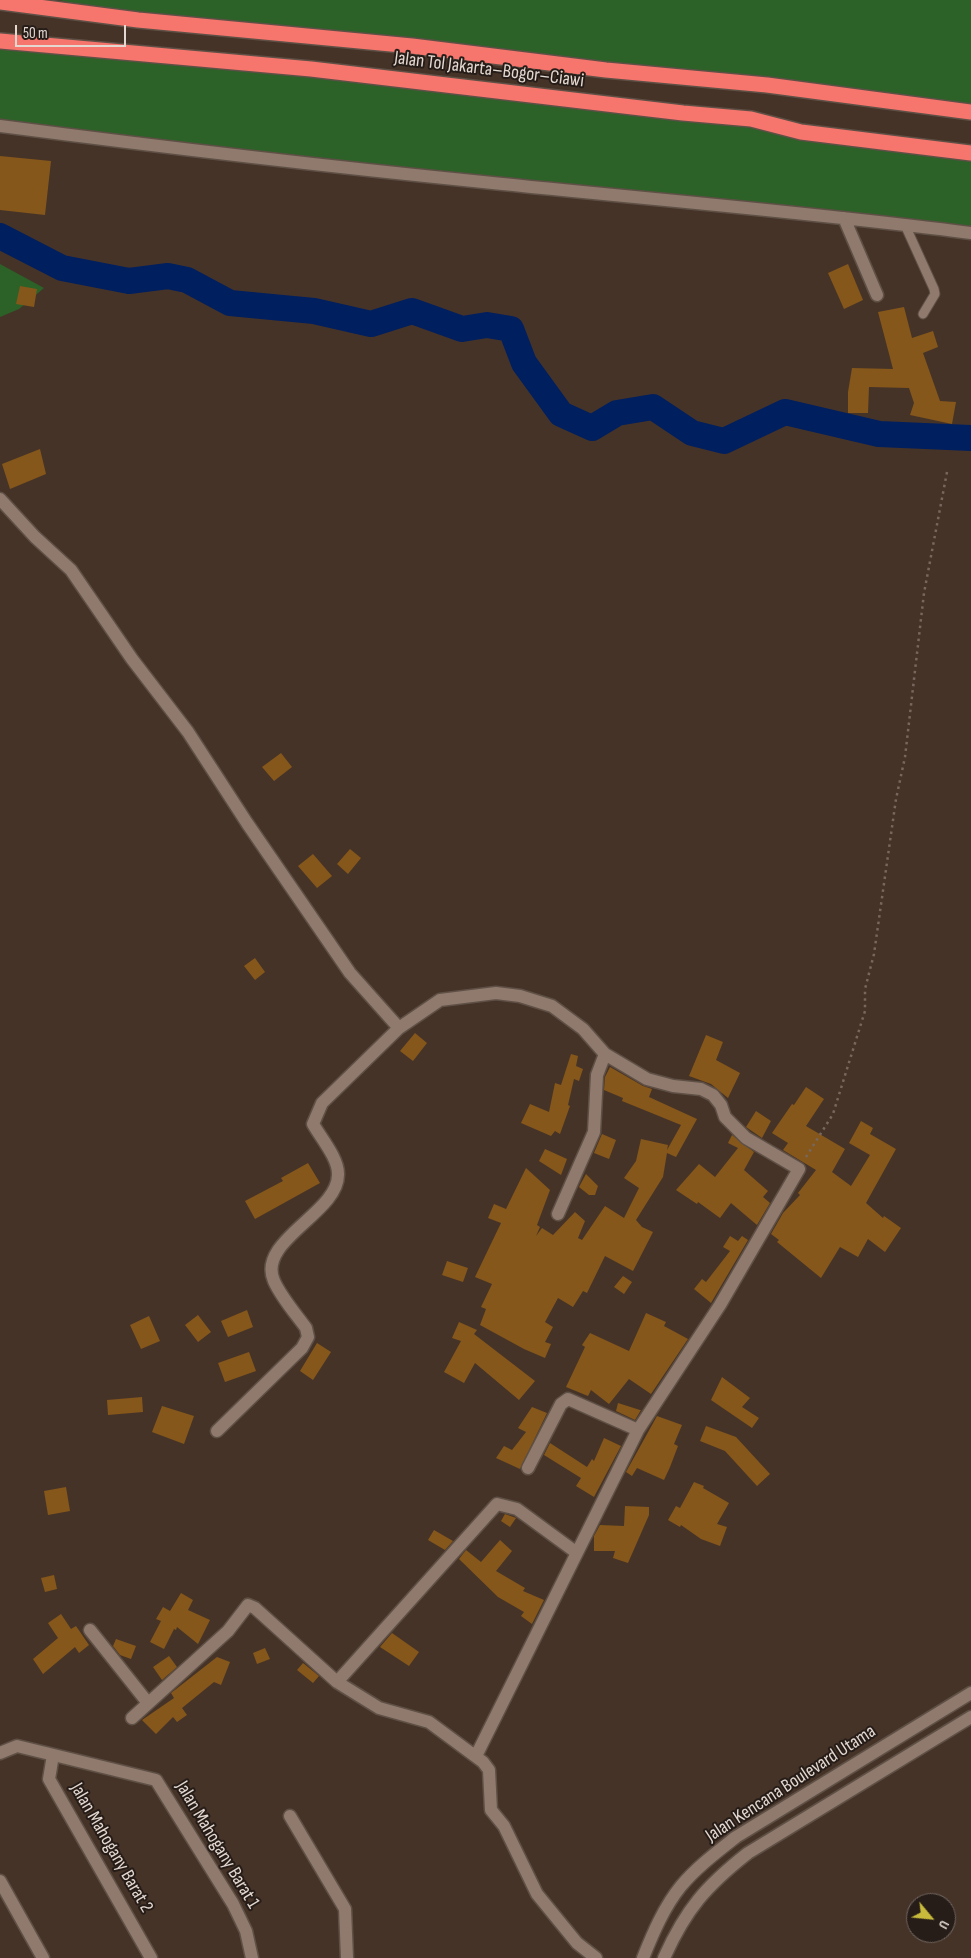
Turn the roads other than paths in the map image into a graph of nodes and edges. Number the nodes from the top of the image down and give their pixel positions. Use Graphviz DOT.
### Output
graph roads {
  1 [pos="59,0"];
  2 [pos="0,2"];
  3 [pos="138,20"];
  4 [pos="0,41"];
  5 [pos="971,112"];
  6 [pos="0,126"];
  7 [pos="971,153"];
  8 [pos="844,218"];
  9 [pos="905,225"];
  10 [pos="971,233"];
  11 [pos="877,295"];
  12 [pos="923,314"];
  13 [pos="0,499"];
  14 [pos="399,1028"];
  15 [pos="605,1054"];
  16 [pos="558,1214"];
  17 [pos="217,1430"];
  18 [pos="638,1430"];
  19 [pos="528,1468"];
  20 [pos="578,1552"];
  21 [pos="90,1630"];
  22 [pos="337,1682"];
  23 [pos="971,1693"];
  24 [pos="148,1703"];
  25 [pos="971,1717"];
  26 [pos="132,1718"];
  27 [pos="0,1753"];
  28 [pos="53,1755"];
  29 [pos="476,1756"];
  30 [pos="290,1816"];
  31 [pos="0,1881"];
  32 [pos="43,1958"];
  33 [pos="151,1958"];
  34 [pos="252,1958"];
  35 [pos="348,1958"];
  36 [pos="598,1958"];
  37 [pos="643,1958"];
  38 [pos="664,1958"];
  1 -- 3 [label="highway"];
  2 -- 3 [label="highway, Jalan Tol Jakarta–Bogor–Ciawi"];
  3 -- 5 [label="highway, Jalan Tol Jakarta–Bogor–Ciawi"];
  4 -- 7 [label="highway, Jalan Tol Jakarta–Bogor–Ciawi"];
  6 -- 8 [label="street"];
  8 -- 9 [label="street"];
  8 -- 11 [label="street"];
  9 -- 10 [label="street"];
  9 -- 12 [label="lane"];
  13 -- 14 [label="street"];
  14 -- 15 [label="street"];
  14 -- 17 [label="street"];
  15 -- 16 [label="street"];
  15 -- 18 [label="street"];
  18 -- 19 [label="street"];
  18 -- 20 [label="street"];
  20 -- 22 [label="street"];
  20 -- 29 [label="street"];
  21 -- 24 [label="street"];
  22 -- 24 [label="street"];
  22 -- 29 [label="street"];
  23 -- 37 [label="street, Jalan Kencana Boulevard Utama"];
  24 -- 26 [label="street"];
  25 -- 38 [label="street, Jalan Kencana Boulevard Utama"];
  27 -- 28 [label="street"];
  28 -- 33 [label="street, Jalan Mahogany Barat 2"];
  28 -- 34 [label="street, Jalan Mahogany Barat 1"];
  29 -- 36 [label="street"];
  30 -- 35 [label="street"];
  31 -- 32 [label="street"];
}
